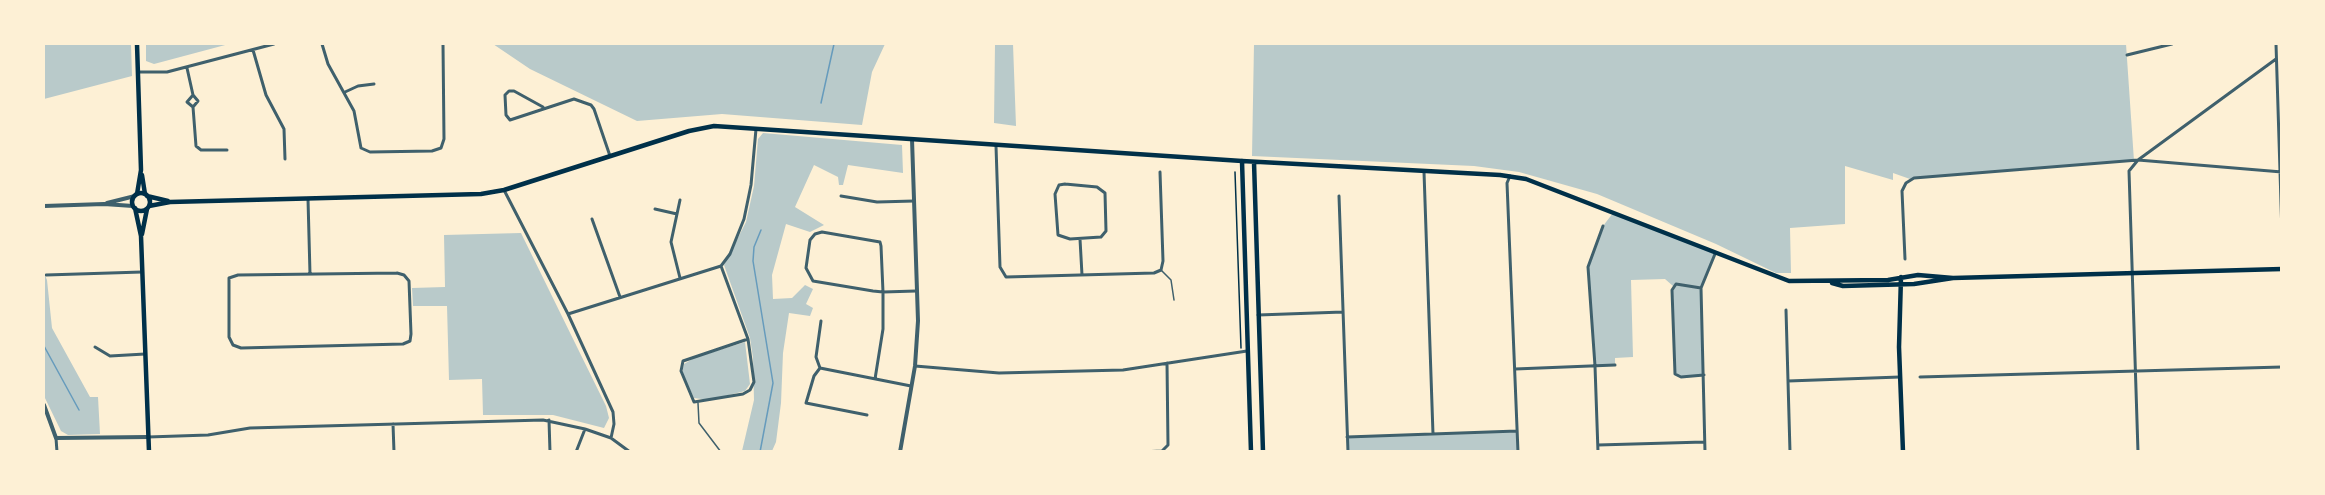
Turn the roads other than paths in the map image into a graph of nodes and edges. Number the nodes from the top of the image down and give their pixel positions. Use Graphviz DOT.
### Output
graph roads {
  1 [pos="137,44"];
  2 [pos="274,44"];
  3 [pos="322,44"];
  4 [pos="443,44"];
  5 [pos="2172,44"];
  6 [pos="2276,44"];
  7 [pos="253,49"];
  8 [pos="2127,55"];
  9 [pos="2276,59"];
  10 [pos="187,68"];
  11 [pos="138,72"];
  12 [pos="374,84"];
  13 [pos="345,92"];
  14 [pos="192,95"];
  15 [pos="193,107"];
  16 [pos="543,107"];
  17 [pos="756,128"];
  18 [pos="912,139"];
  19 [pos="996,146"];
  20 [pos="227,150"];
  21 [pos="610,156"];
  22 [pos="285,159"];
  23 [pos="2138,160"];
  24 [pos="1242,161"];
  25 [pos="1254,162"];
  26 [pos="141,170"];
  27 [pos="1160,172"];
  28 [pos="1424,172"];
  29 [pos="2281,172"];
  30 [pos="1510,176"];
  31 [pos="504,190"];
  32 [pos="136,195"];
  33 [pos="146,195"];
  34 [pos="841,196"];
  35 [pos="1340,196"];
  36 [pos="308,199"];
  37 [pos="680,200"];
  38 [pos="914,201"];
  39 [pos="170,202"];
  40 [pos="104,204"];
  41 [pos="44,206"];
  42 [pos="134,207"];
  43 [pos="148,207"];
  44 [pos="655,209"];
  45 [pos="677,214"];
  46 [pos="592,219"];
  47 [pos="1603,226"];
  48 [pos="2282,235"];
  49 [pos="141,236"];
  50 [pos="1080,239"];
  51 [pos="1715,254"];
  52 [pos="1905,259"];
  53 [pos="721,266"];
  54 [pos="2282,269"];
  55 [pos="1161,270"];
  56 [pos="142,272"];
  57 [pos="2132,272"];
  58 [pos="310,274"];
  59 [pos="46,275"];
  60 [pos="1082,275"];
  61 [pos="1901,277"];
  62 [pos="680,278"];
  63 [pos="1953,278"];
  64 [pos="1829,282"];
  65 [pos="1901,284"];
  66 [pos="1701,288"];
  67 [pos="917,291"];
  68 [pos="883,292"];
  69 [pos="620,297"];
  70 [pos="1174,300"];
  71 [pos="1786,310"];
  72 [pos="1343,312"];
  73 [pos="568,314"];
  74 [pos="1258,315"];
  75 [pos="821,321"];
  76 [pos="748,339"];
  77 [pos="95,347"];
  78 [pos="1247,351"];
  79 [pos="146,354"];
  80 [pos="1167,363"];
  81 [pos="1615,365"];
  82 [pos="915,366"];
  83 [pos="1595,366"];
  84 [pos="2282,367"];
  85 [pos="819,368"];
  86 [pos="1515,369"];
  87 [pos="2135,370"];
  88 [pos="1704,375"];
  89 [pos="1900,377"];
  90 [pos="1920,377"];
  91 [pos="875,379"];
  92 [pos="1788,381"];
  93 [pos="911,386"];
  94 [pos="698,403"];
  95 [pos="44,405"];
  96 [pos="867,415"];
  97 [pos="549,420"];
  98 [pos="393,424"];
  99 [pos="585,429"];
  100 [pos="1517,431"];
  101 [pos="1433,434"];
  102 [pos="148,437"];
  103 [pos="1347,437"];
  104 [pos="56,438"];
  105 [pos="611,438"];
  106 [pos="1705,442"];
  107 [pos="1598,445"];
  108 [pos="57,452"];
  109 [pos="149,452"];
  110 [pos="394,452"];
  111 [pos="550,452"];
  112 [pos="576,452"];
  113 [pos="630,452"];
  114 [pos="720,452"];
  115 [pos="900,452"];
  116 [pos="1141,452"];
  117 [pos="1251,452"];
  118 [pos="1263,452"];
  119 [pos="1348,452"];
  120 [pos="1518,452"];
  121 [pos="1598,452"];
  122 [pos="1705,452"];
  123 [pos="1790,452"];
  124 [pos="1903,452"];
  125 [pos="2138,452"];
  1 -- 11 [label="main road"];
  2 -- 7 [label="street"];
  3 -- 13 [label="street"];
  4 -- 13 [label="street"];
  5 -- 8 [label="street"];
  6 -- 9 [label="street"];
  7 -- 10 [label="street"];
  7 -- 22 [label="street"];
  9 -- 23 [label="street"];
  9 -- 29 [label="street"];
  10 -- 11 [label="street"];
  10 -- 14 [label="street"];
  11 -- 26 [label="main road"];
  12 -- 13 [label="street"];
  14 -- 15 [label="street"];
  14 -- 15 [label="street"];
  15 -- 20 [label="street"];
  16 -- 16 [label="street"];
  16 -- 21 [label="street"];
  17 -- 18 [label="main road"];
  17 -- 21 [label="main road"];
  17 -- 53 [label="street"];
  18 -- 19 [label="main road"];
  18 -- 38 [label="street"];
  19 -- 24 [label="main road"];
  19 -- 60 [label="street"];
  21 -- 31 [label="main road"];
  23 -- 29 [label="street"];
  23 -- 52 [label="street"];
  23 -- 57 [label="street"];
  24 -- 25 [label="main road"];
  24 -- 78 [label="main road"];
  25 -- 28 [label="main road"];
  25 -- 74 [label="main road"];
  26 -- 32 [label="main road"];
  26 -- 33 [label="main road"];
  27 -- 55 [label="street"];
  28 -- 30 [label="main road"];
  28 -- 101 [label="street"];
  29 -- 48 [label="street"];
  30 -- 51 [label="main road"];
  30 -- 86 [label="street"];
  31 -- 36 [label="main road"];
  31 -- 73 [label="street"];
  32 -- 33 [label="main road"];
  32 -- 40 [label="street"];
  32 -- 42 [label="main road"];
  33 -- 39 [label="main road"];
  33 -- 43 [label="main road"];
  34 -- 38 [label="street"];
  35 -- 72 [label="street"];
  36 -- 39 [label="main road"];
  36 -- 58 [label="street"];
  37 -- 45 [label="street"];
  38 -- 67 [label="street"];
  39 -- 43 [label="main road"];
  40 -- 41 [label="street"];
  40 -- 42 [label="street"];
  42 -- 43 [label="main road"];
  42 -- 49 [label="main road"];
  43 -- 49 [label="main road"];
  44 -- 45 [label="street"];
  45 -- 62 [label="street"];
  46 -- 69 [label="street"];
  47 -- 83 [label="street"];
  49 -- 56 [label="main road"];
  50 -- 50 [label="street"];
  50 -- 60 [label="street"];
  51 -- 64 [label="main road"];
  51 -- 66 [label="street"];
  53 -- 62 [label="street"];
  53 -- 76 [label="street"];
  54 -- 57 [label="main road"];
  55 -- 60 [label="street"];
  55 -- 70 [label="lane"];
  56 -- 59 [label="street"];
  56 -- 79 [label="main road"];
  57 -- 63 [label="main road"];
  57 -- 87 [label="street"];
  58 -- 58 [label="street"];
  61 -- 63 [label="main road"];
  61 -- 64 [label="main road"];
  61 -- 65 [label="main road"];
  62 -- 69 [label="street"];
  63 -- 65 [label="main road"];
  64 -- 65 [label="main road"];
  65 -- 89 [label="main road"];
  66 -- 88 [label="street"];
  66 -- 88 [label="street"];
  67 -- 68 [label="street"];
  67 -- 82 [label="street"];
  68 -- 68 [label="street"];
  68 -- 91 [label="street"];
  69 -- 73 [label="street"];
  71 -- 92 [label="street"];
  72 -- 74 [label="street"];
  72 -- 103 [label="street"];
  73 -- 105 [label="street"];
  74 -- 118 [label="main road"];
  75 -- 85 [label="street"];
  76 -- 94 [label="street"];
  76 -- 94 [label="street"];
  77 -- 79 [label="street"];
  78 -- 80 [label="street"];
  78 -- 117 [label="main road"];
  79 -- 102 [label="main road"];
  80 -- 82 [label="street"];
  80 -- 116 [label="street"];
  81 -- 83 [label="street"];
  82 -- 93 [label="street"];
  83 -- 86 [label="street"];
  83 -- 107 [label="street"];
  84 -- 87 [label="street"];
  85 -- 91 [label="street"];
  85 -- 96 [label="street"];
  86 -- 100 [label="street"];
  87 -- 90 [label="street"];
  87 -- 125 [label="street"];
  88 -- 106 [label="street"];
  89 -- 92 [label="street"];
  89 -- 124 [label="main road"];
  91 -- 93 [label="street"];
  92 -- 123 [label="street"];
  93 -- 115 [label="street"];
  94 -- 114 [label="lane"];
  95 -- 104 [label="street"];
  97 -- 98 [label="street"];
  97 -- 99 [label="street"];
  97 -- 111 [label="street"];
  98 -- 102 [label="street"];
  98 -- 110 [label="street"];
  99 -- 105 [label="street"];
  99 -- 112 [label="street"];
  100 -- 101 [label="street"];
  100 -- 120 [label="street"];
  101 -- 103 [label="street"];
  102 -- 104 [label="street"];
  102 -- 109 [label="main road"];
  103 -- 119 [label="street"];
  104 -- 108 [label="street"];
  105 -- 113 [label="street"];
  106 -- 107 [label="street"];
  106 -- 122 [label="street"];
  107 -- 121 [label="street"];
}
